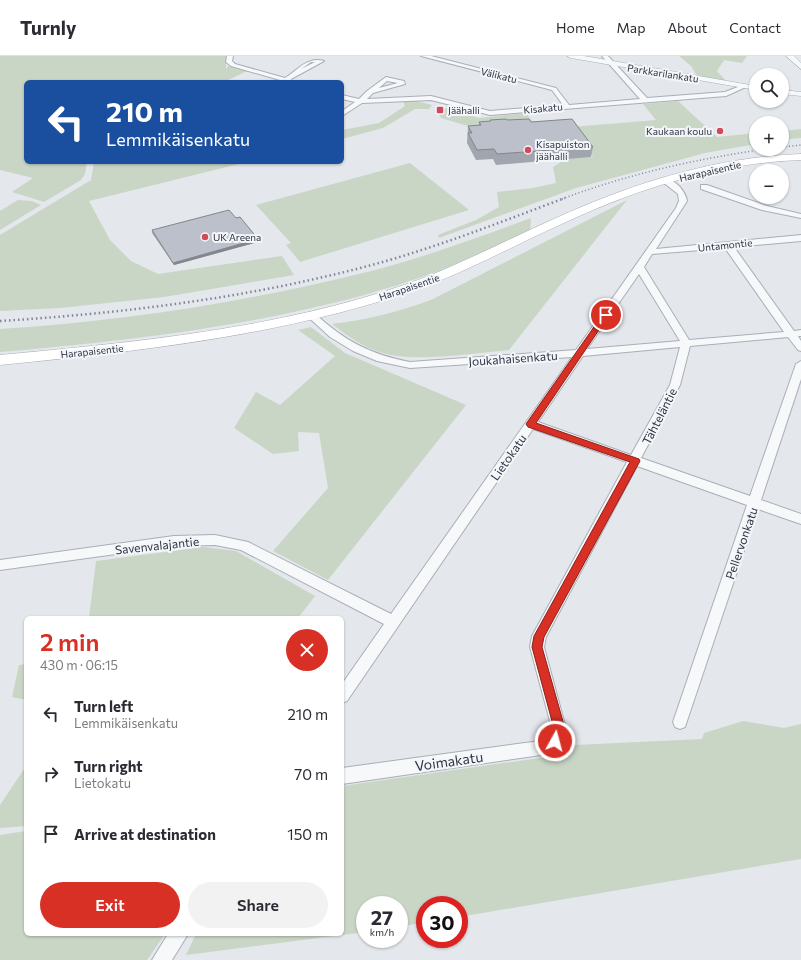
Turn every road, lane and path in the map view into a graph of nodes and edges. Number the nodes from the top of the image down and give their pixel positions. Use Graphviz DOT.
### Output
graph roads {
  1 [pos="424,56"];
  2 [pos="571,56"];
  3 [pos="605,56"];
  4 [pos="790,56"];
  5 [pos="230,59"];
  6 [pos="612,64"];
  7 [pos="801,67"];
  8 [pos="280,80"];
  9 [pos="745,86"];
  10 [pos="749,87"];
  11 [pos="369,92"];
  12 [pos="789,93"];
  13 [pos="801,94"];
  14 [pos="344,97"];
  15 [pos="645,100"];
  16 [pos="361,101"];
  17 [pos="567,106"];
  18 [pos="350,108"];
  19 [pos="344,109"];
  20 [pos="344,112"];
  21 [pos="801,157"];
  22 [pos="667,180"];
  23 [pos="704,187"];
  24 [pos="801,216"];
  25 [pos="801,238"];
  26 [pos="728,245"];
  27 [pos="649,252"];
  28 [pos="639,267"];
  29 [pos="311,315"];
  30 [pos="796,333"];
  31 [pos="686,344"];
  32 [pos="801,348"];
  33 [pos="580,353"];
  34 [pos="0,360"];
  35 [pos="801,364"];
  36 [pos="531,424"];
  37 [pos="636,461"];
  38 [pos="755,503"];
  39 [pos="801,519"];
  40 [pos="0,565"];
  41 [pos="392,622"];
  42 [pos="344,693"];
  43 [pos="680,722"];
  44 [pos="555,741"];
  45 [pos="344,776"];
  46 [pos="178,936"];
  47 [pos="161,960"];
  1 -- 17 [label="street, Välikatu"];
  2 -- 6 [label="street, Parkkarilankatu"];
  3 -- 6 [label="street"];
  4 -- 7 [label="street"];
  5 -- 8 [label="street"];
  6 -- 9 [label="street, Parkkarilankatu"];
  6 -- 15 [label="street"];
  9 -- 10 [label="street, Parkkarilankatu"];
  9 -- 15 [label="street, Kisakatu"];
  11 -- 16 [label="street"];
  12 -- 13 [label="street"];
  14 -- 16 [label="street, Kisakatu"];
  15 -- 17 [label="street, Kisakatu"];
  16 -- 17 [label="street, Kisakatu"];
  16 -- 18 [label="street"];
  18 -- 19 [label="street"];
  18 -- 20 [label="street"];
  21 -- 22 [label="main road, Harapaisentie"];
  22 -- 27 [label="street, Lietokatu"];
  22 -- 29 [label="main road, Harapaisentie"];
  23 -- 24 [label="street"];
  25 -- 26 [label="street, Untamontie"];
  26 -- 27 [label="street, Untamontie"];
  26 -- 30 [label="street"];
  27 -- 28 [label="street, Lietokatu"];
  28 -- 31 [label="street"];
  28 -- 33 [label="street, Lietokatu"];
  29 -- 33 [label="street, Joukahaisenkatu"];
  29 -- 34 [label="main road, Harapaisentie"];
  30 -- 31 [label="street, Joukahaisenkatu"];
  30 -- 32 [label="street"];
  31 -- 33 [label="street, Joukahaisenkatu"];
  31 -- 37 [label="street, Tähteläntie"];
  33 -- 36 [label="street, Lietokatu"];
  35 -- 38 [label="street, Pellervonkatu"];
  36 -- 37 [label="street"];
  36 -- 41 [label="street, Lietokatu"];
  37 -- 38 [label="street"];
  37 -- 44 [label="street, Tähteläntie"];
  38 -- 39 [label="street"];
  38 -- 43 [label="street, Pellervonkatu"];
  40 -- 41 [label="street, Savenvalajantie"];
  41 -- 42 [label="street, Lietokatu"];
  44 -- 45 [label="street, Voimakatu"];
  46 -- 47 [label="street"];
}
